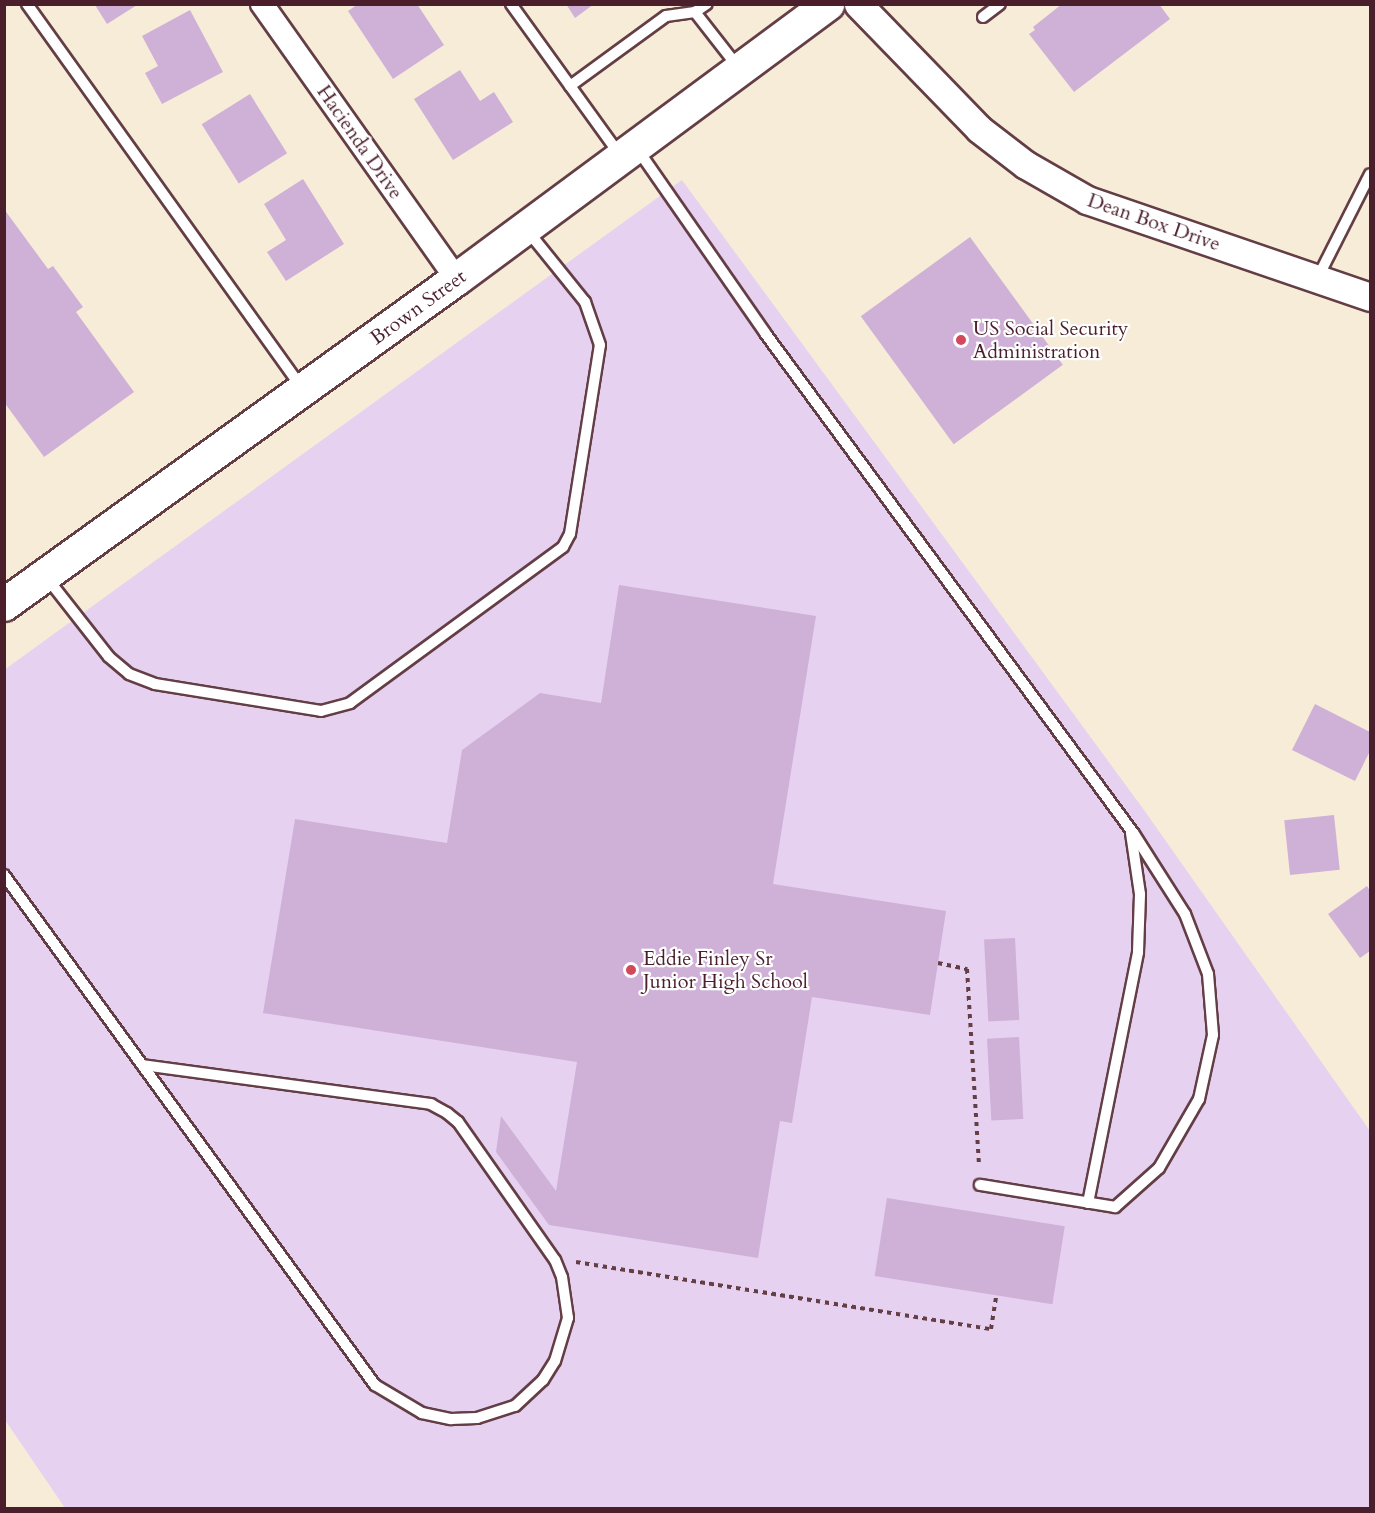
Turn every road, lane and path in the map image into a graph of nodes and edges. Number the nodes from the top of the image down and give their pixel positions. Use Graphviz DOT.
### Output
graph roads {
  1 [pos="27,4"];
  2 [pos="262,4"];
  3 [pos="511,4"];
  4 [pos="706,4"];
  5 [pos="828,4"];
  6 [pos="858,4"];
  7 [pos="1000,4"];
  8 [pos="695,12"];
  9 [pos="983,17"];
  10 [pos="740,70"];
  11 [pos="570,86"];
  12 [pos="629,152"];
  13 [pos="1371,174"];
  14 [pos="526,228"];
  15 [pos="1318,277"];
  16 [pos="457,279"];
  17 [pos="1371,297"];
  18 [pos="303,390"];
  19 [pos="45,575"];
  20 [pos="4,604"];
  21 [pos="1131,830"];
  22 [pos="4,875"];
  23 [pos="938,963"];
  24 [pos="143,1065"];
  25 [pos="980,1185"];
  26 [pos="1088,1203"];
  27 [pos="555,1260"];
  28 [pos="996,1296"];
  1 -- 18 [label="lane"];
  2 -- 16 [label="street, Hacienda Drive"];
  3 -- 11 [label="lane"];
  4 -- 8 [label="lane"];
  5 -- 10 [label="main road, Brown Street"];
  6 -- 15 [label="street, Dean Box Drive"];
  7 -- 9 [label="lane"];
  8 -- 10 [label="lane"];
  8 -- 11 [label="lane"];
  10 -- 12 [label="main road, Brown Street"];
  11 -- 12 [label="lane"];
  12 -- 14 [label="main road, Brown Street"];
  12 -- 21 [label="lane"];
  13 -- 15 [label="lane"];
  14 -- 16 [label="main road, Brown Street"];
  14 -- 19 [label="lane"];
  15 -- 17 [label="street, Dean Box Drive"];
  16 -- 18 [label="main road, Brown Street"];
  18 -- 19 [label="main road, Brown Street"];
  19 -- 20 [label="main road, Brown Street"];
  21 -- 26 [label="lane"];
  21 -- 26 [label="lane"];
  22 -- 24 [label="lane"];
  23 -- 25 [label="path"];
  24 -- 27 [label="lane"];
  24 -- 27 [label="lane"];
  25 -- 26 [label="lane"];
  27 -- 28 [label="path"];
}
